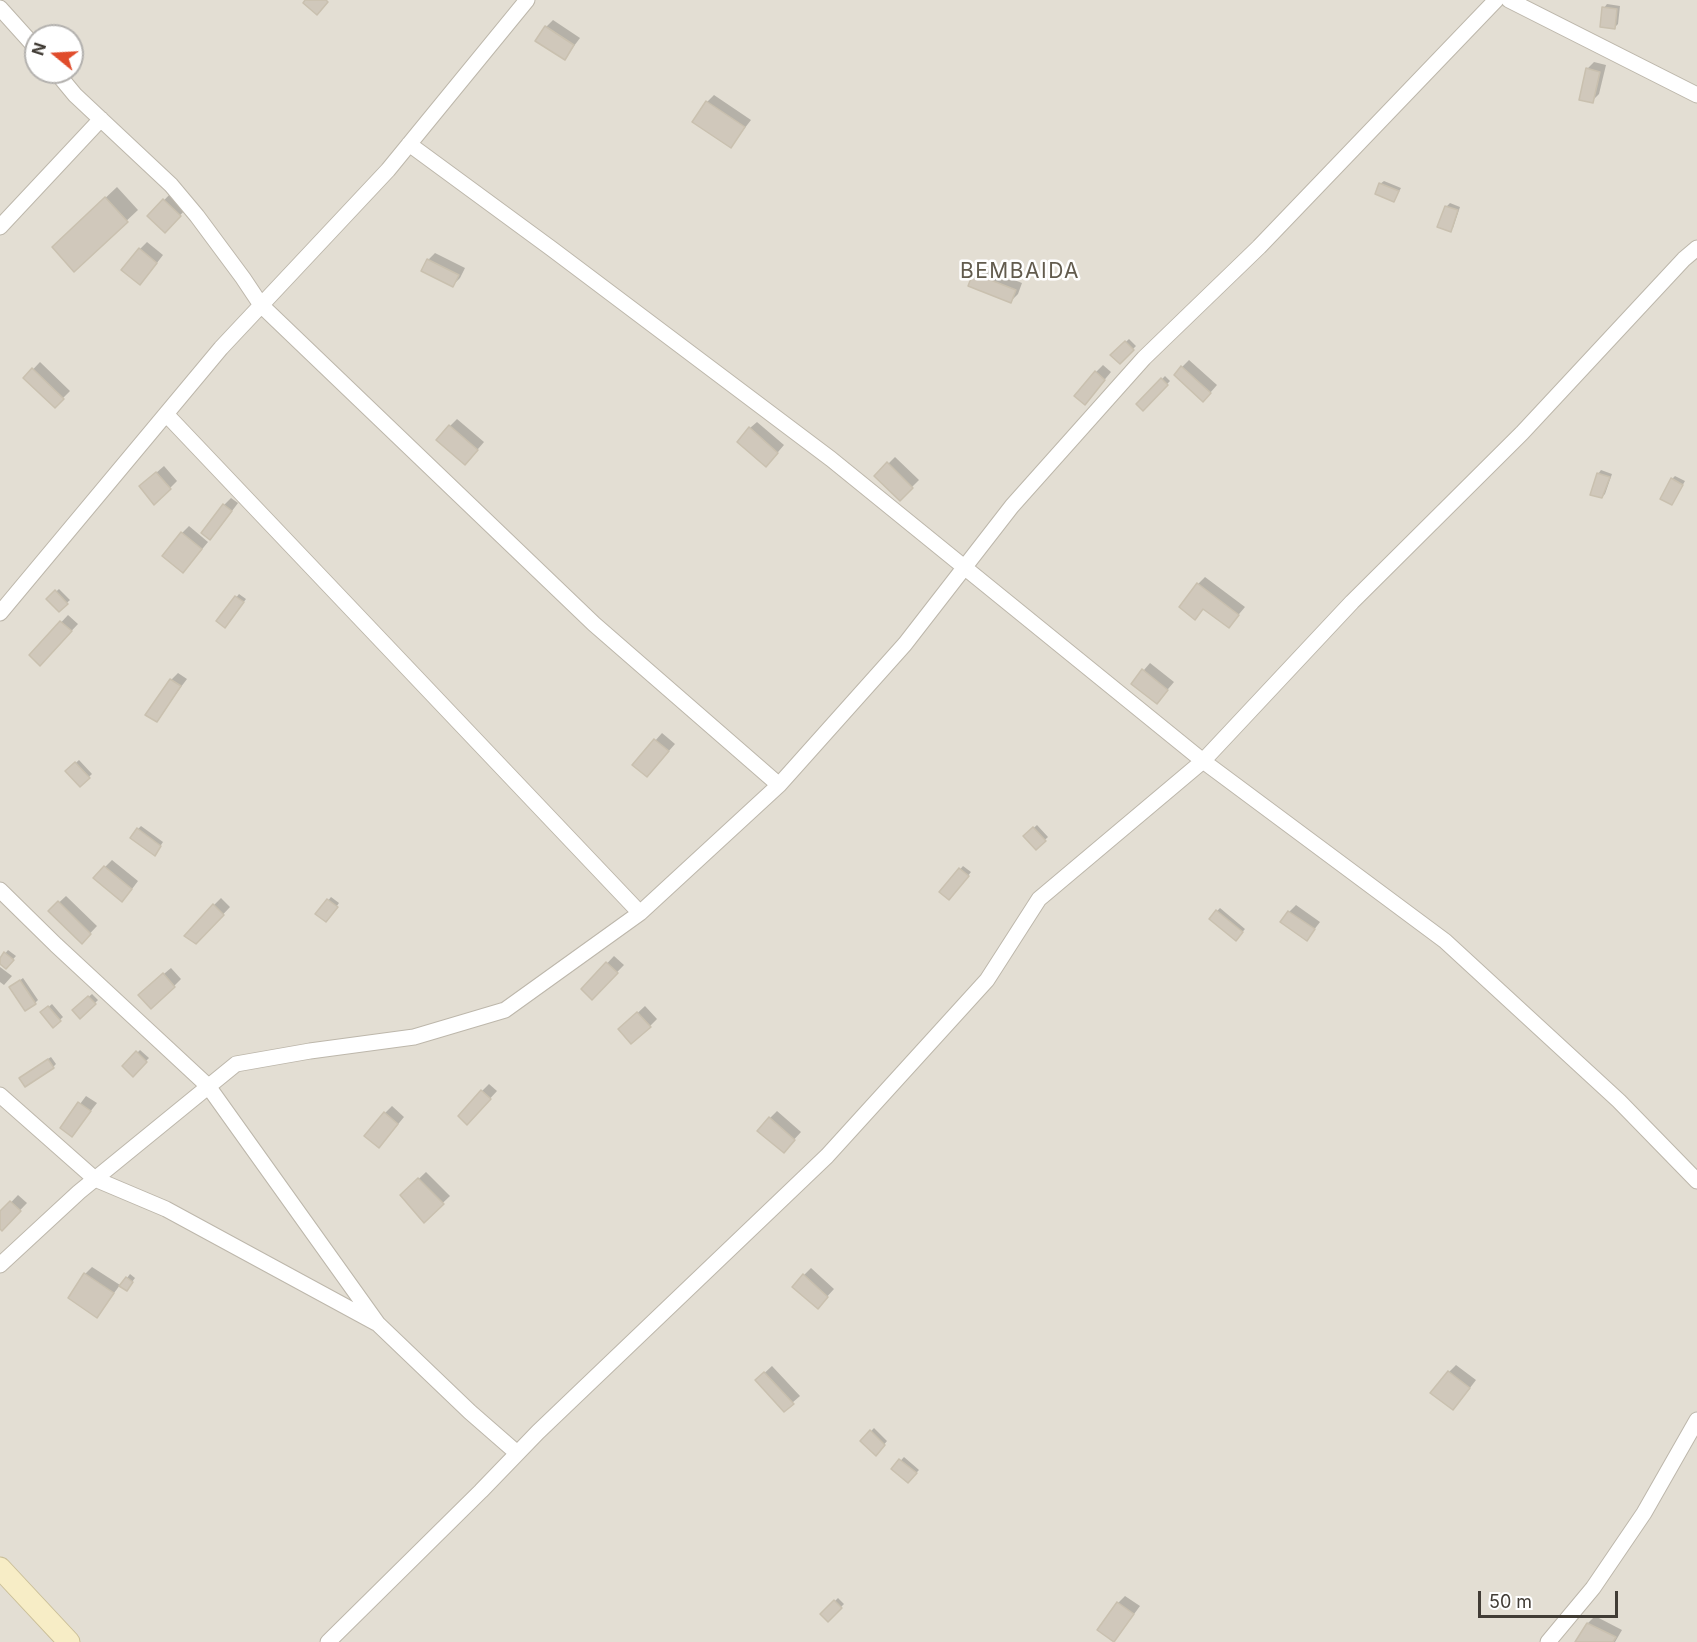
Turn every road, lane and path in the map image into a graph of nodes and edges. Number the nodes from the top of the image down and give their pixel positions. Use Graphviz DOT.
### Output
graph roads {
  1 [pos="527,0"];
  2 [pos="1496,0"];
  3 [pos="1509,0"];
  4 [pos="0,8"];
  5 [pos="24,35"];
  6 [pos="66,84"];
  7 [pos="1697,95"];
  8 [pos="101,119"];
  9 [pos="409,144"];
  10 [pos="0,227"];
  11 [pos="1697,248"];
  12 [pos="261,305"];
  13 [pos="166,414"];
  14 [pos="964,567"];
  15 [pos="0,613"];
  16 [pos="1203,761"];
  17 [pos="778,785"];
  18 [pos="0,890"];
  19 [pos="640,913"];
  20 [pos="208,1086"];
  21 [pos="0,1095"];
  22 [pos="95,1179"];
  23 [pos="1697,1182"];
  24 [pos="0,1265"];
  25 [pos="378,1324"];
  26 [pos="1697,1420"];
  27 [pos="517,1453"];
  28 [pos="0,1568"];
  29 [pos="69,1642"];
  30 [pos="328,1642"];
  31 [pos="1548,1642"];
  1 -- 9 [label="street"];
  2 -- 14 [label="street"];
  3 -- 7 [label="street"];
  4 -- 5 [label="street"];
  6 -- 8 [label="street"];
  8 -- 10 [label="street"];
  8 -- 12 [label="street"];
  9 -- 12 [label="street"];
  9 -- 14 [label="street"];
  11 -- 16 [label="street"];
  12 -- 13 [label="street"];
  12 -- 17 [label="street"];
  13 -- 15 [label="street"];
  13 -- 19 [label="street"];
  14 -- 16 [label="street"];
  14 -- 17 [label="street"];
  16 -- 23 [label="street"];
  16 -- 27 [label="street"];
  17 -- 19 [label="street"];
  18 -- 20 [label="street"];
  19 -- 20 [label="street"];
  20 -- 22 [label="street"];
  20 -- 25 [label="street"];
  21 -- 22 [label="street"];
  22 -- 24 [label="street"];
  22 -- 25 [label="street"];
  25 -- 27 [label="street"];
  26 -- 31 [label="street"];
  27 -- 30 [label="street"];
  28 -- 29 [label="street"];
}
